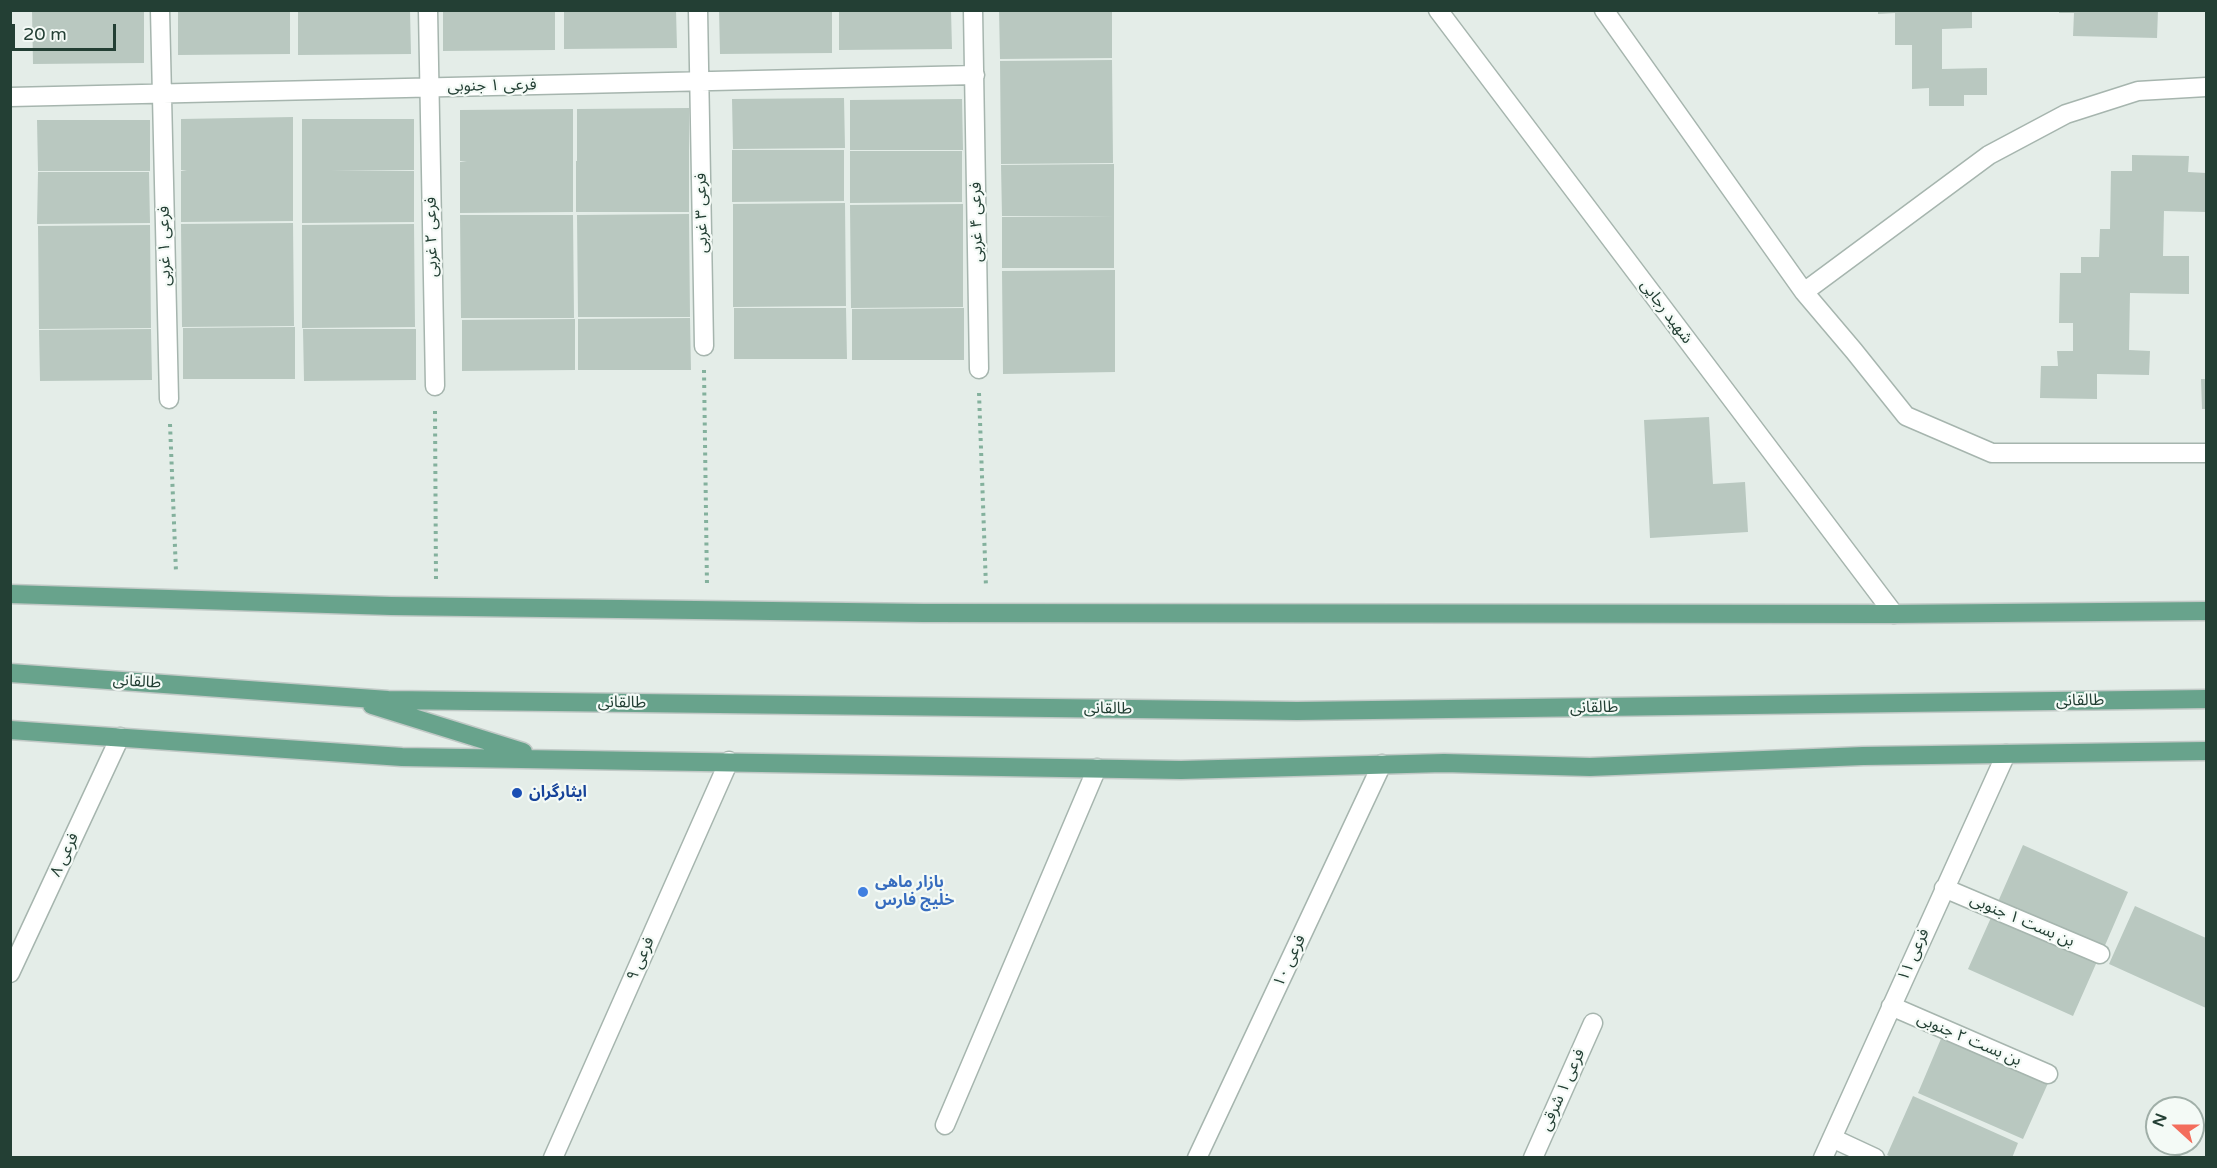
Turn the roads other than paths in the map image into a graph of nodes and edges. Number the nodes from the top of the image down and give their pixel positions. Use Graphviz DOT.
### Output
graph roads {
  1 [pos="160,10"];
  2 [pos="429,10"];
  3 [pos="698,10"];
  4 [pos="973,10"];
  5 [pos="1438,10"];
  6 [pos="1604,10"];
  7 [pos="975,75"];
  8 [pos="699,81"];
  9 [pos="429,87"];
  10 [pos="2206,87"];
  11 [pos="161,93"];
  12 [pos="10,97"];
  13 [pos="1804,292"];
  14 [pos="704,346"];
  15 [pos="979,369"];
  16 [pos="435,386"];
  17 [pos="169,399"];
  18 [pos="2206,453"];
  19 [pos="10,594"];
  20 [pos="2206,610"];
  21 [pos="1894,614"];
  22 [pos="10,672"];
  23 [pos="344,696"];
  24 [pos="2206,699"];
  25 [pos="10,730"];
  26 [pos="120,737"];
  27 [pos="2206,751"];
  28 [pos="2006,754"];
  29 [pos="540,758"];
  30 [pos="729,761"];
  31 [pos="1382,764"];
  32 [pos="1097,768"];
  33 [pos="1944,888"];
  34 [pos="2100,954"];
  35 [pos="10,974"];
  36 [pos="1891,1006"];
  37 [pos="1593,1023"];
  38 [pos="2048,1074"];
  39 [pos="945,1125"];
  40 [pos="1832,1138"];
  41 [pos="553,1158"];
  42 [pos="1197,1158"];
  43 [pos="1533,1158"];
  44 [pos="1823,1158"];
  45 [pos="1875,1158"];
  1 -- 11 [label="street"];
  2 -- 9 [label="street, فرعی ۲ غربی"];
  3 -- 8 [label="street, فرعی ۳ غربی"];
  4 -- 7 [label="street, فرعی ۴ غربی"];
  5 -- 21 [label="street, شهید رجایی"];
  6 -- 13 [label="street"];
  7 -- 8 [label="street, فرعی ۱ جنوبی"];
  7 -- 15 [label="street, فرعی ۴ غربی"];
  8 -- 9 [label="street, فرعی ۱ جنوبی"];
  8 -- 14 [label="street, فرعی ۳ غربی"];
  9 -- 11 [label="street, فرعی ۱ جنوبی"];
  9 -- 16 [label="street, فرعی ۲ غربی"];
  10 -- 13 [label="street"];
  11 -- 12 [label="street, فرعی ۱ جنوبی"];
  11 -- 17 [label="street, فرعی ۱ غربی"];
  13 -- 18 [label="street"];
  19 -- 21 [label="main road"];
  20 -- 21 [label="main road"];
  22 -- 23 [label="main road, طالقانی"];
  23 -- 24 [label="main road, طالقانی"];
  23 -- 29 [label="main road"];
  25 -- 26 [label="main road"];
  26 -- 29 [label="main road"];
  26 -- 35 [label="street, فرعی ۸"];
  27 -- 28 [label="main road"];
  28 -- 31 [label="main road"];
  28 -- 33 [label="street, فرعی ۱۱"];
  29 -- 30 [label="main road"];
  30 -- 32 [label="main road"];
  30 -- 41 [label="street, فرعی ۹"];
  31 -- 32 [label="main road"];
  31 -- 42 [label="street, فرعی ۱۰"];
  32 -- 39 [label="street"];
  33 -- 34 [label="street, بن بست ۱ جنوبی"];
  33 -- 36 [label="street, فرعی ۱۱"];
  36 -- 38 [label="street, بن بست ۲ جنوبی"];
  36 -- 40 [label="street, فرعی ۱۱"];
  37 -- 43 [label="street, فرعی ۱ شرقی"];
  40 -- 44 [label="street, فرعی ۱۱"];
  40 -- 45 [label="street"];
}
